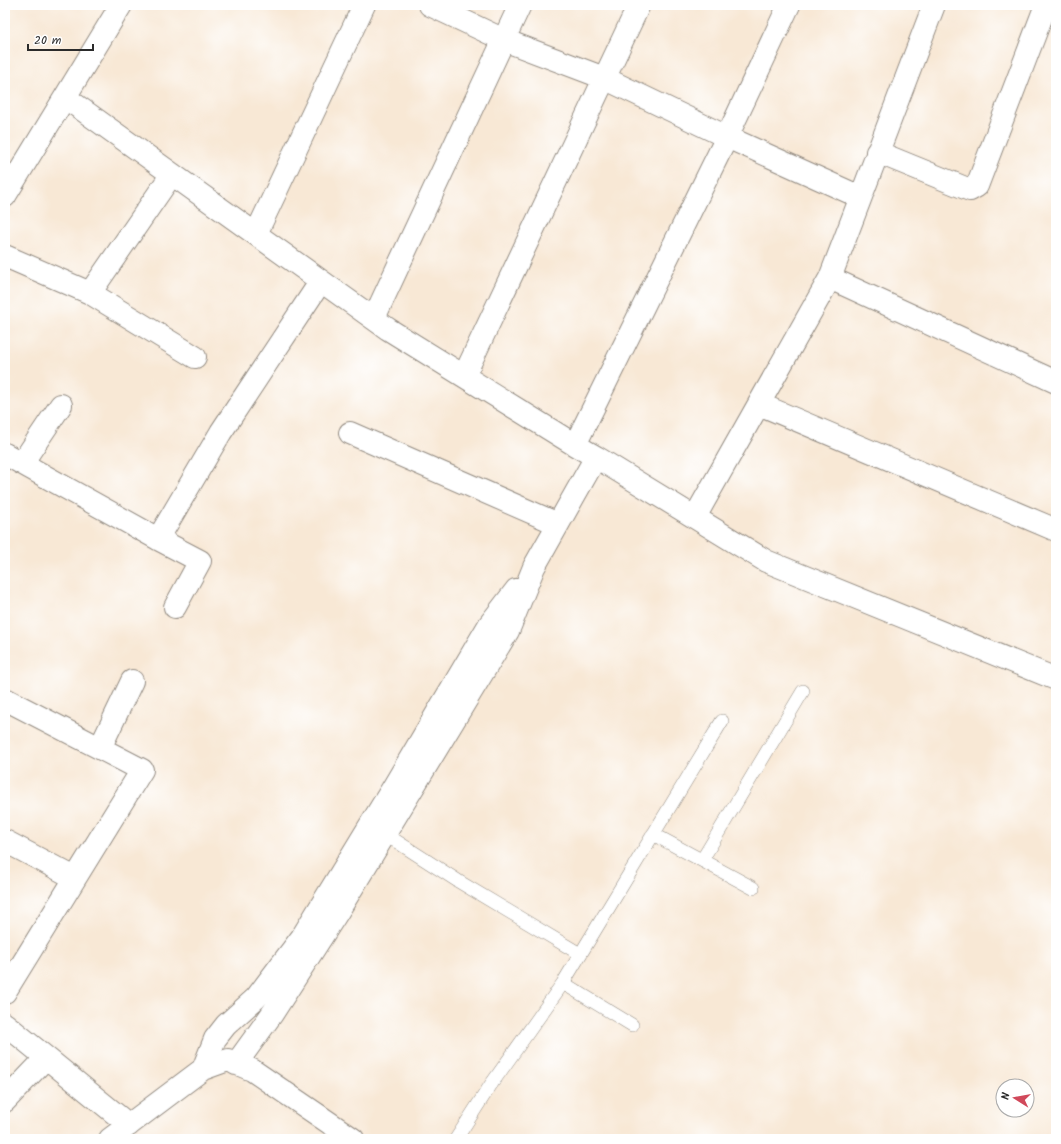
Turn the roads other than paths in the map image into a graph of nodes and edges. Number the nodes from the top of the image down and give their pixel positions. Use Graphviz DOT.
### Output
graph roads {
  1 [pos="121,5"];
  2 [pos="364,5"];
  3 [pos="430,5"];
  4 [pos="520,5"];
  5 [pos="639,5"];
  6 [pos="789,5"];
  7 [pos="934,5"];
  8 [pos="1046,5"];
  9 [pos="504,40"];
  10 [pos="604,78"];
  11 [pos="66,98"];
  12 [pos="727,137"];
  13 [pos="877,152"];
  14 [pos="172,174"];
  15 [pos="8,185"];
  16 [pos="860,197"];
  17 [pos="256,234"];
  18 [pos="5,256"];
  19 [pos="830,278"];
  20 [pos="321,281"];
  21 [pos="90,293"];
  22 [pos="374,318"];
  23 [pos="195,358"];
  24 [pos="464,376"];
  25 [pos="1056,382"];
  26 [pos="759,404"];
  27 [pos="61,405"];
  28 [pos="350,433"];
  29 [pos="575,445"];
  30 [pos="596,457"];
  31 [pos="13,458"];
  32 [pos="695,518"];
  33 [pos="558,524"];
  34 [pos="1056,530"];
  35 [pos="158,539"];
  36 [pos="534,567"];
  37 [pos="175,607"];
  38 [pos="1056,679"];
  39 [pos="132,681"];
  40 [pos="803,691"];
  41 [pos="5,699"];
  42 [pos="722,721"];
  43 [pos="100,748"];
  44 [pos="653,834"];
  45 [pos="385,836"];
  46 [pos="5,841"];
  47 [pos="702,860"];
  48 [pos="75,878"];
  49 [pos="753,888"];
  50 [pos="580,954"];
  51 [pos="563,983"];
  52 [pos="5,992"];
  53 [pos="5,1024"];
  54 [pos="632,1025"];
  55 [pos="46,1058"];
  56 [pos="236,1064"];
  57 [pos="203,1069"];
  58 [pos="5,1101"];
  59 [pos="129,1125"];
  60 [pos="110,1139"];
  61 [pos="353,1139"];
  62 [pos="456,1139"];
  1 -- 11 [label="street"];
  2 -- 17 [label="street"];
  3 -- 9 [label="street"];
  4 -- 9 [label="street"];
  5 -- 10 [label="street"];
  6 -- 12 [label="street"];
  7 -- 13 [label="street"];
  8 -- 13 [label="street"];
  9 -- 10 [label="street"];
  9 -- 22 [label="street"];
  10 -- 12 [label="street"];
  10 -- 24 [label="street"];
  11 -- 14 [label="street"];
  11 -- 15 [label="street"];
  12 -- 16 [label="street"];
  12 -- 29 [label="street"];
  13 -- 16 [label="street"];
  14 -- 17 [label="street"];
  14 -- 21 [label="street"];
  16 -- 19 [label="street"];
  17 -- 20 [label="street"];
  18 -- 21 [label="street"];
  19 -- 25 [label="street"];
  19 -- 26 [label="street"];
  20 -- 22 [label="street"];
  20 -- 35 [label="street"];
  21 -- 23 [label="street"];
  22 -- 24 [label="street"];
  24 -- 29 [label="street"];
  26 -- 32 [label="street"];
  26 -- 34 [label="street"];
  27 -- 31 [label="street"];
  28 -- 33 [label="street"];
  29 -- 30 [label="street"];
  30 -- 32 [label="street"];
  30 -- 33 [label="street"];
  31 -- 35 [label="street"];
  32 -- 38 [label="street"];
  33 -- 36 [label="street"];
  35 -- 37 [label="street"];
  36 -- 45 [label="street"];
  36 -- 57 [label="street"];
  39 -- 43 [label="street"];
  40 -- 47 [label="lane"];
  41 -- 43 [label="street"];
  42 -- 44 [label="lane"];
  43 -- 48 [label="street"];
  44 -- 47 [label="lane"];
  44 -- 50 [label="lane"];
  45 -- 50 [label="lane"];
  45 -- 56 [label="street"];
  46 -- 48 [label="street"];
  47 -- 49 [label="lane"];
  48 -- 52 [label="street"];
  50 -- 51 [label="lane"];
  51 -- 54 [label="lane"];
  51 -- 62 [label="lane"];
  53 -- 55 [label="street"];
  55 -- 58 [label="street"];
  55 -- 59 [label="street"];
  56 -- 57 [label="street"];
  56 -- 61 [label="street"];
  57 -- 59 [label="street"];
  59 -- 60 [label="street"];
}
